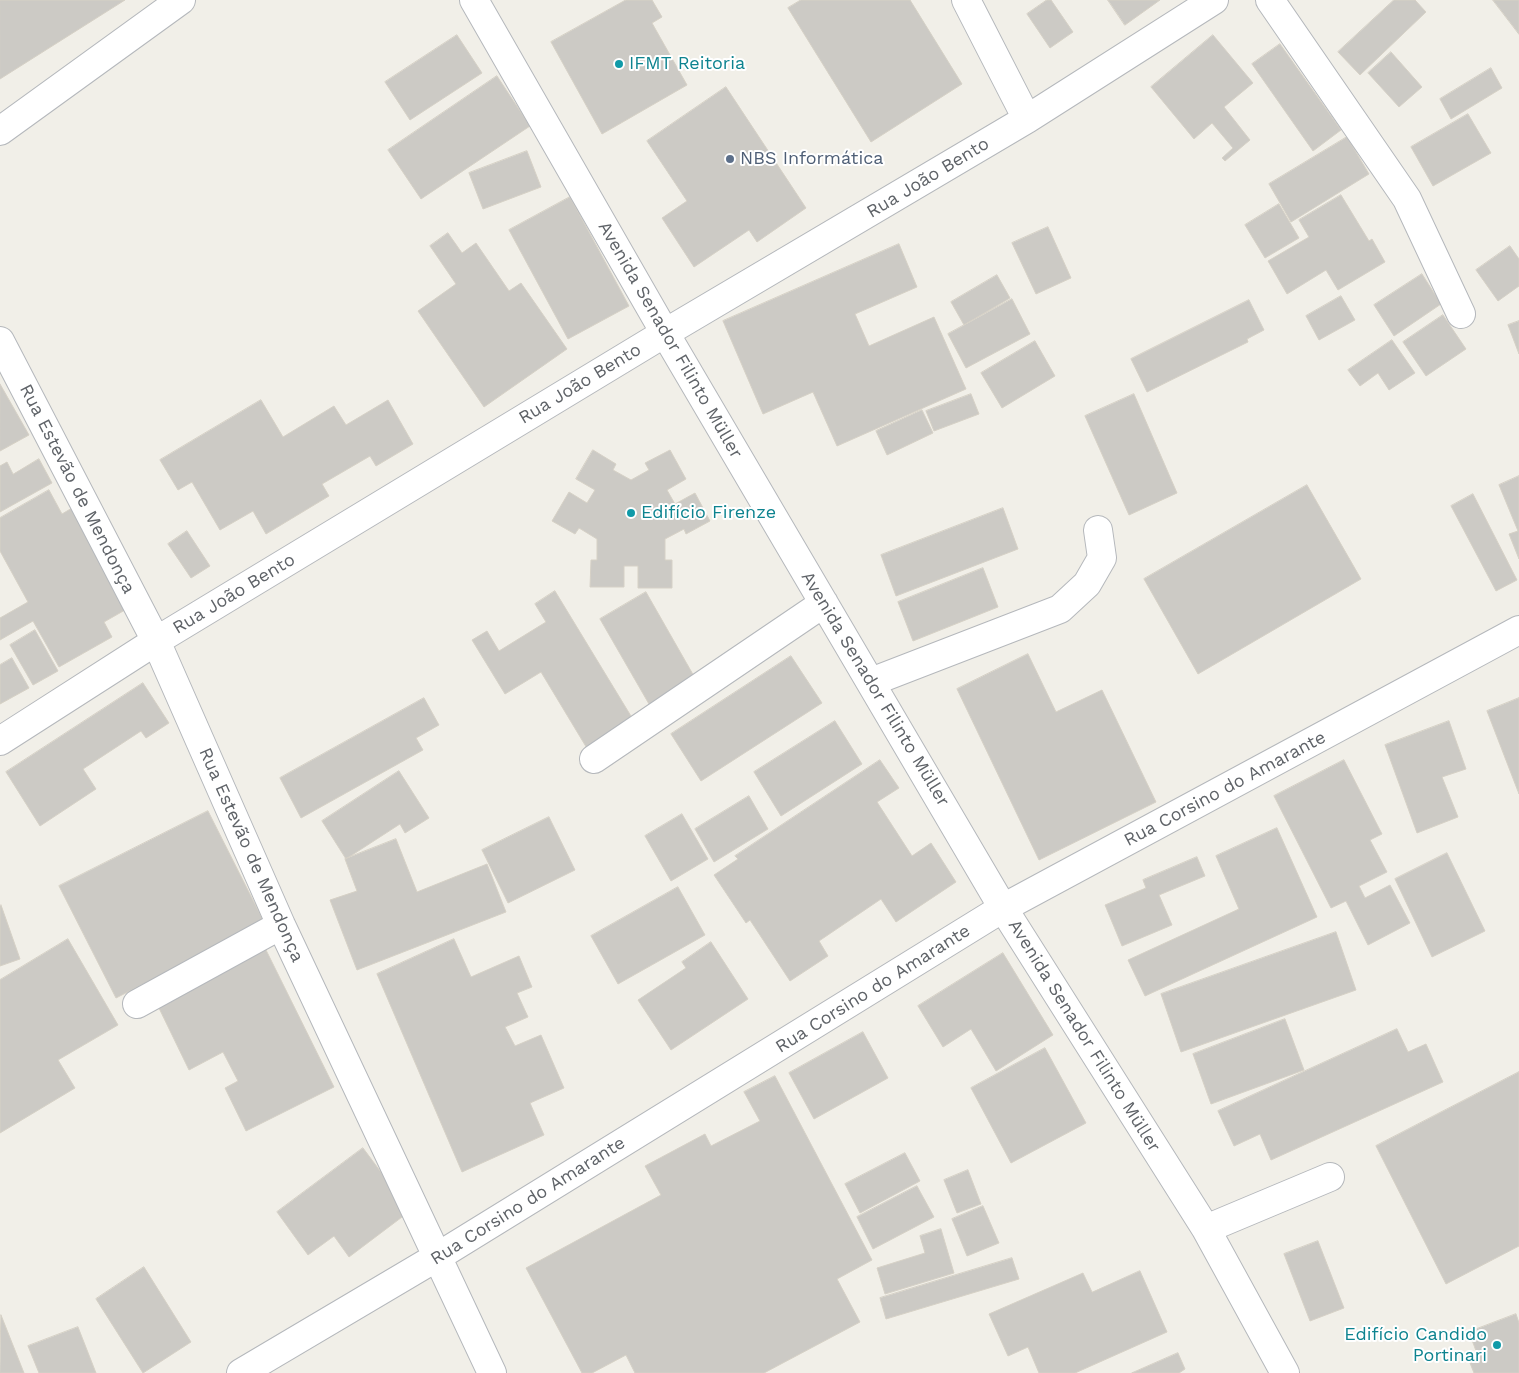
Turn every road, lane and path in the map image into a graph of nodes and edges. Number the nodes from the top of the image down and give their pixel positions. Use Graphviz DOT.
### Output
graph roads {
  1 [pos="181,0"];
  2 [pos="474,0"];
  3 [pos="966,0"];
  4 [pos="1214,0"];
  5 [pos="1270,0"];
  6 [pos="1027,119"];
  7 [pos="0,131"];
  8 [pos="1461,314"];
  9 [pos="665,334"];
  10 [pos="0,341"];
  11 [pos="1098,530"];
  12 [pos="824,603"];
  13 [pos="1519,630"];
  14 [pos="156,641"];
  15 [pos="870,682"];
  16 [pos="0,741"];
  17 [pos="594,759"];
  18 [pos="1004,908"];
  19 [pos="281,925"];
  20 [pos="137,1004"];
  21 [pos="1330,1177"];
  22 [pos="1206,1228"];
  23 [pos="437,1257"];
  24 [pos="273,1364"];
  25 [pos="241,1373"];
  26 [pos="492,1373"];
  27 [pos="1285,1373"];
  1 -- 7 [label="street"];
  2 -- 9 [label="street, Avenida Senador Filinto Müller"];
  3 -- 6 [label="street"];
  4 -- 6 [label="street, Rua João Bento"];
  5 -- 8 [label="street"];
  6 -- 9 [label="street, Rua João Bento"];
  9 -- 12 [label="street, Avenida Senador Filinto Müller"];
  9 -- 14 [label="street, Rua João Bento"];
  10 -- 14 [label="street, Rua Estevão de Mendonça"];
  11 -- 15 [label="street"];
  12 -- 15 [label="street, Avenida Senador Filinto Müller"];
  12 -- 17 [label="street"];
  13 -- 18 [label="street, Rua Corsino do Amarante"];
  14 -- 16 [label="street, Rua João Bento"];
  14 -- 19 [label="street, Rua Estevão de Mendonça"];
  15 -- 18 [label="street, Avenida Senador Filinto Müller"];
  18 -- 22 [label="street, Avenida Senador Filinto Müller"];
  18 -- 23 [label="street, Rua Corsino do Amarante"];
  19 -- 20 [label="street"];
  19 -- 23 [label="street, Rua Estevão de Mendonça"];
  21 -- 22 [label="street"];
  22 -- 27 [label="street, Avenida Senador Filinto Müller"];
  23 -- 24 [label="street, Rua Corsino do Amarante"];
  23 -- 26 [label="street, Rua Estevão de Mendonça"];
  24 -- 25 [label="street, Rua Corsino do Amarante"];
}
